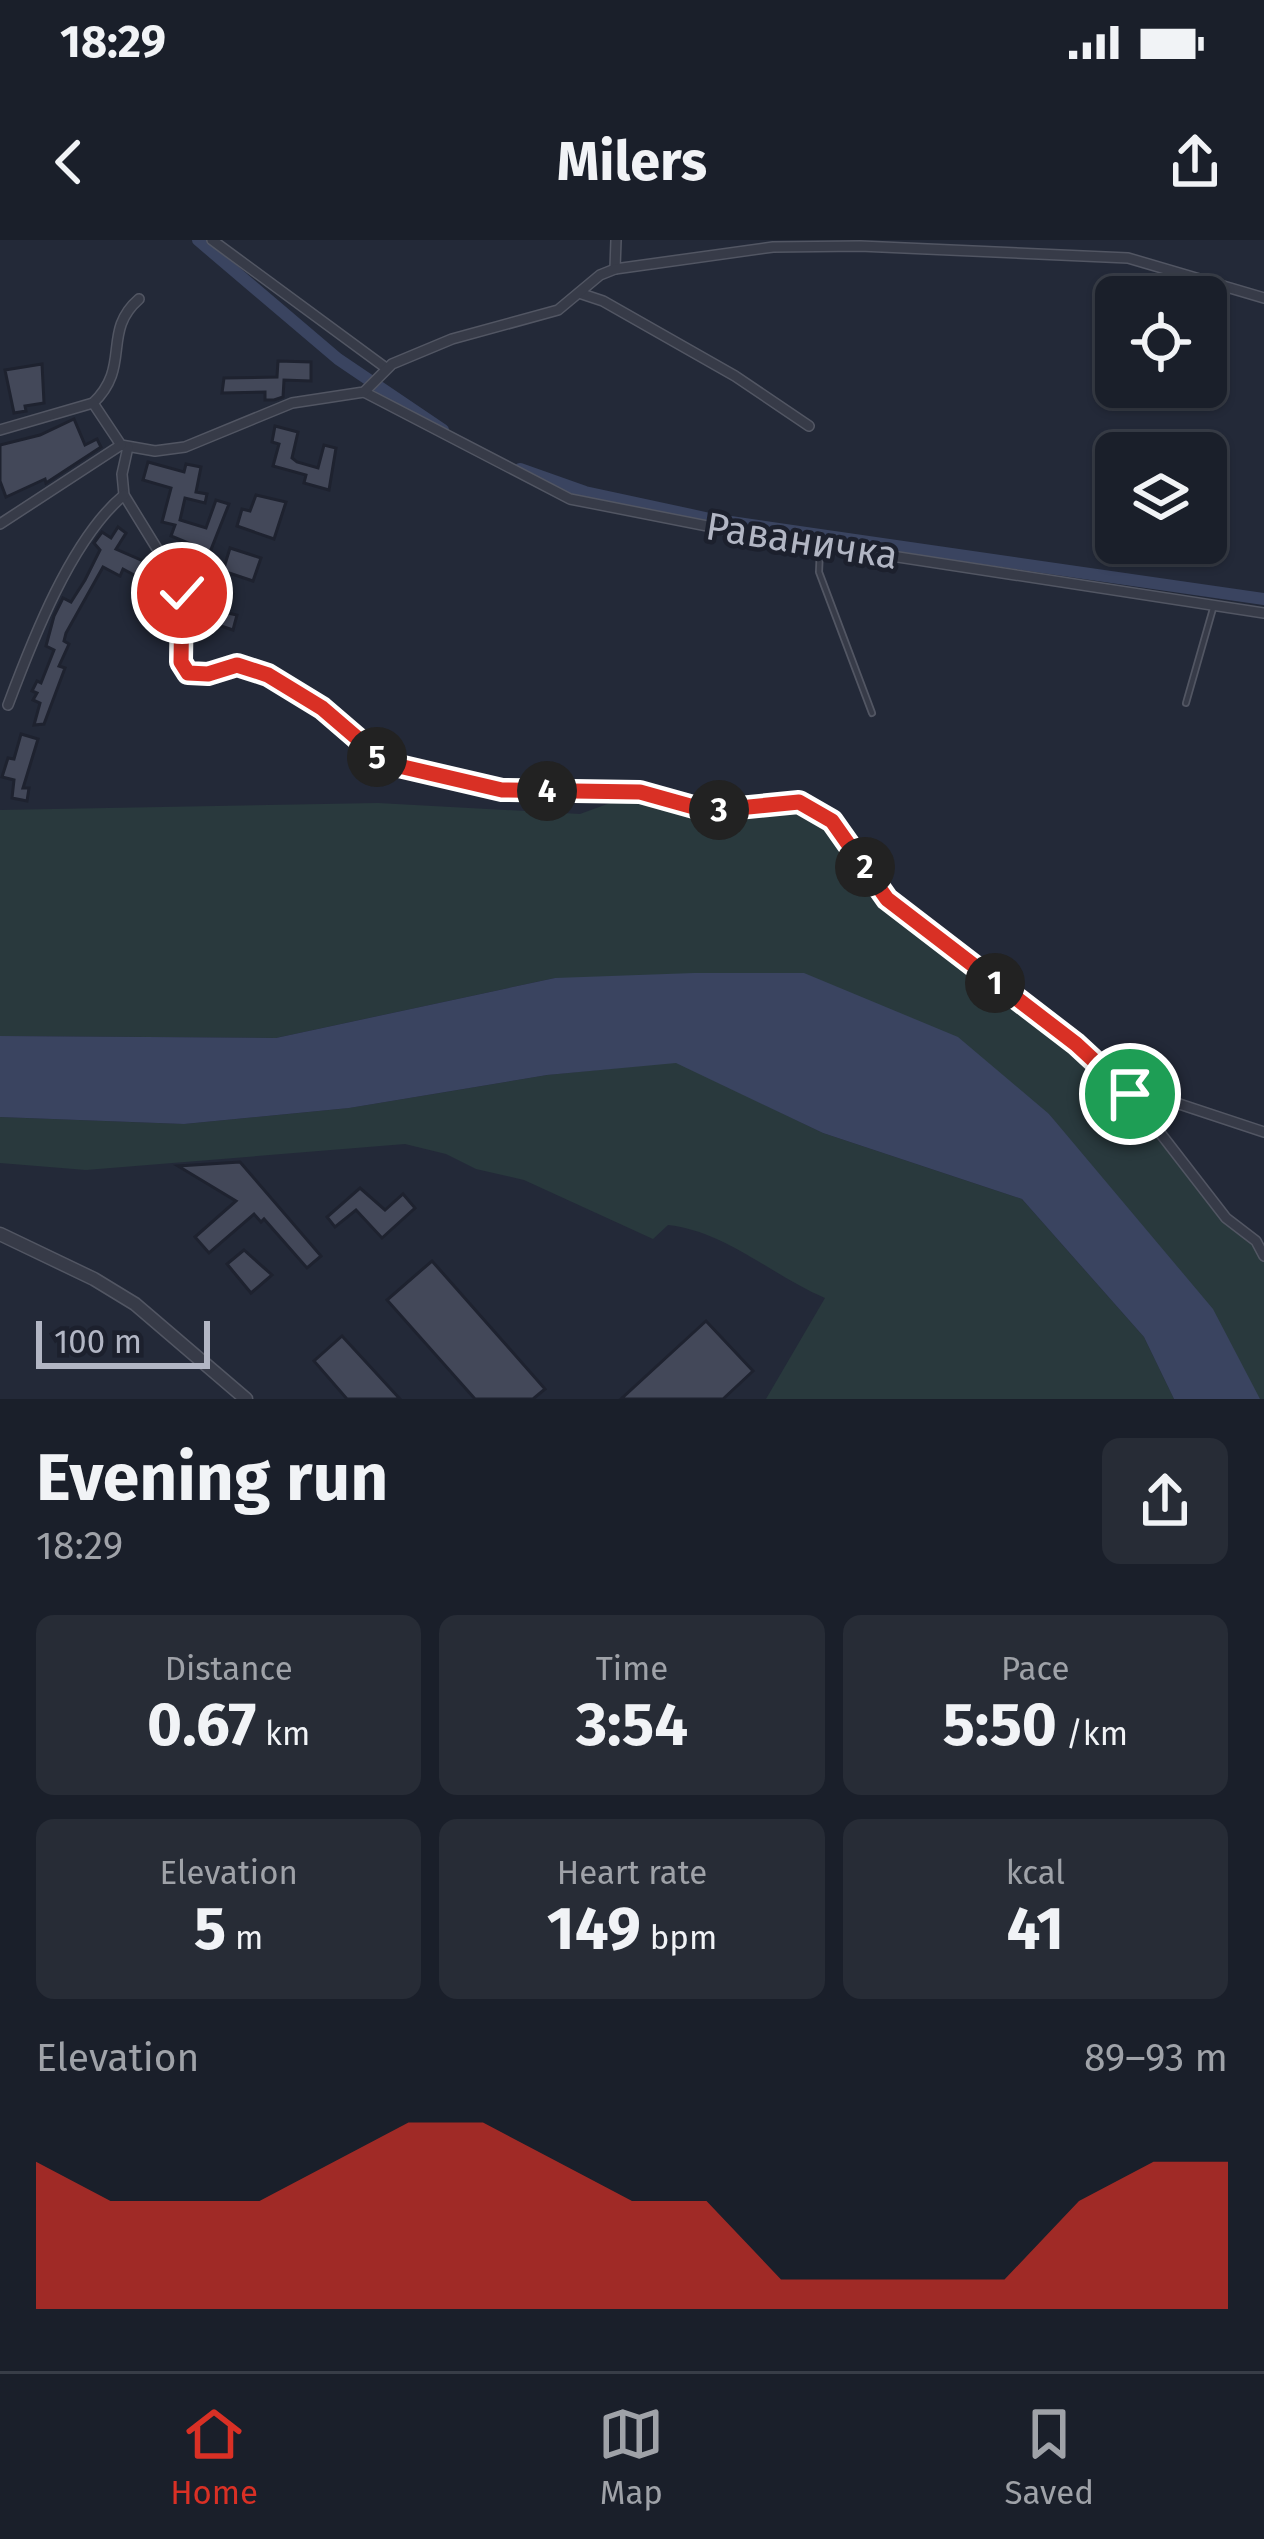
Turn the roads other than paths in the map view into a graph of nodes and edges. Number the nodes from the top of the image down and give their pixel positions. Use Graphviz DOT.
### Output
graph roads {
  1 [pos="212,240"];
  2 [pos="616,240"];
  3 [pos="1128,240"];
  4 [pos="785,243"];
  5 [pos="1128,258"];
  6 [pos="615,269"];
  7 [pos="582,294"];
  8 [pos="139,298"];
  9 [pos="1264,298"];
  10 [pos="382,371"];
  11 [pos="367,389"];
  12 [pos="93,403"];
  13 [pos="809,426"];
  14 [pos="0,430"];
  15 [pos="125,446"];
  16 [pos="124,494"];
  17 [pos="0,524"];
  18 [pos="821,544"];
  19 [pos="1214,605"];
  20 [pos="1264,613"];
  21 [pos="1186,703"];
  22 [pos="8,705"];
  23 [pos="872,713"];
  24 [pos="1130,1094"];
  25 [pos="1264,1132"];
  26 [pos="0,1234"];
  27 [pos="1264,1256"];
  28 [pos="246,1399"];
  1 -- 10 [label="street"];
  2 -- 6 [label="street"];
  3 -- 5 [label="street"];
  4 -- 5 [label="street"];
  4 -- 6 [label="street"];
  5 -- 9 [label="street"];
  6 -- 7 [label="street"];
  7 -- 10 [label="street"];
  7 -- 13 [label="street"];
  8 -- 12 [label="street"];
  10 -- 11 [label="street"];
  11 -- 15 [label="street"];
  11 -- 18 [label="street, Раваничка"];
  12 -- 14 [label="street"];
  12 -- 15 [label="street"];
  15 -- 16 [label="street"];
  15 -- 17 [label="street"];
  16 -- 22 [label="street"];
  16 -- 24 [label="street"];
  18 -- 19 [label="street, Раваничка"];
  18 -- 23 [label="lane"];
  19 -- 20 [label="street, Раваничка"];
  19 -- 21 [label="lane"];
  24 -- 25 [label="street"];
  24 -- 27 [label="street"];
  26 -- 28 [label="street"];
}
